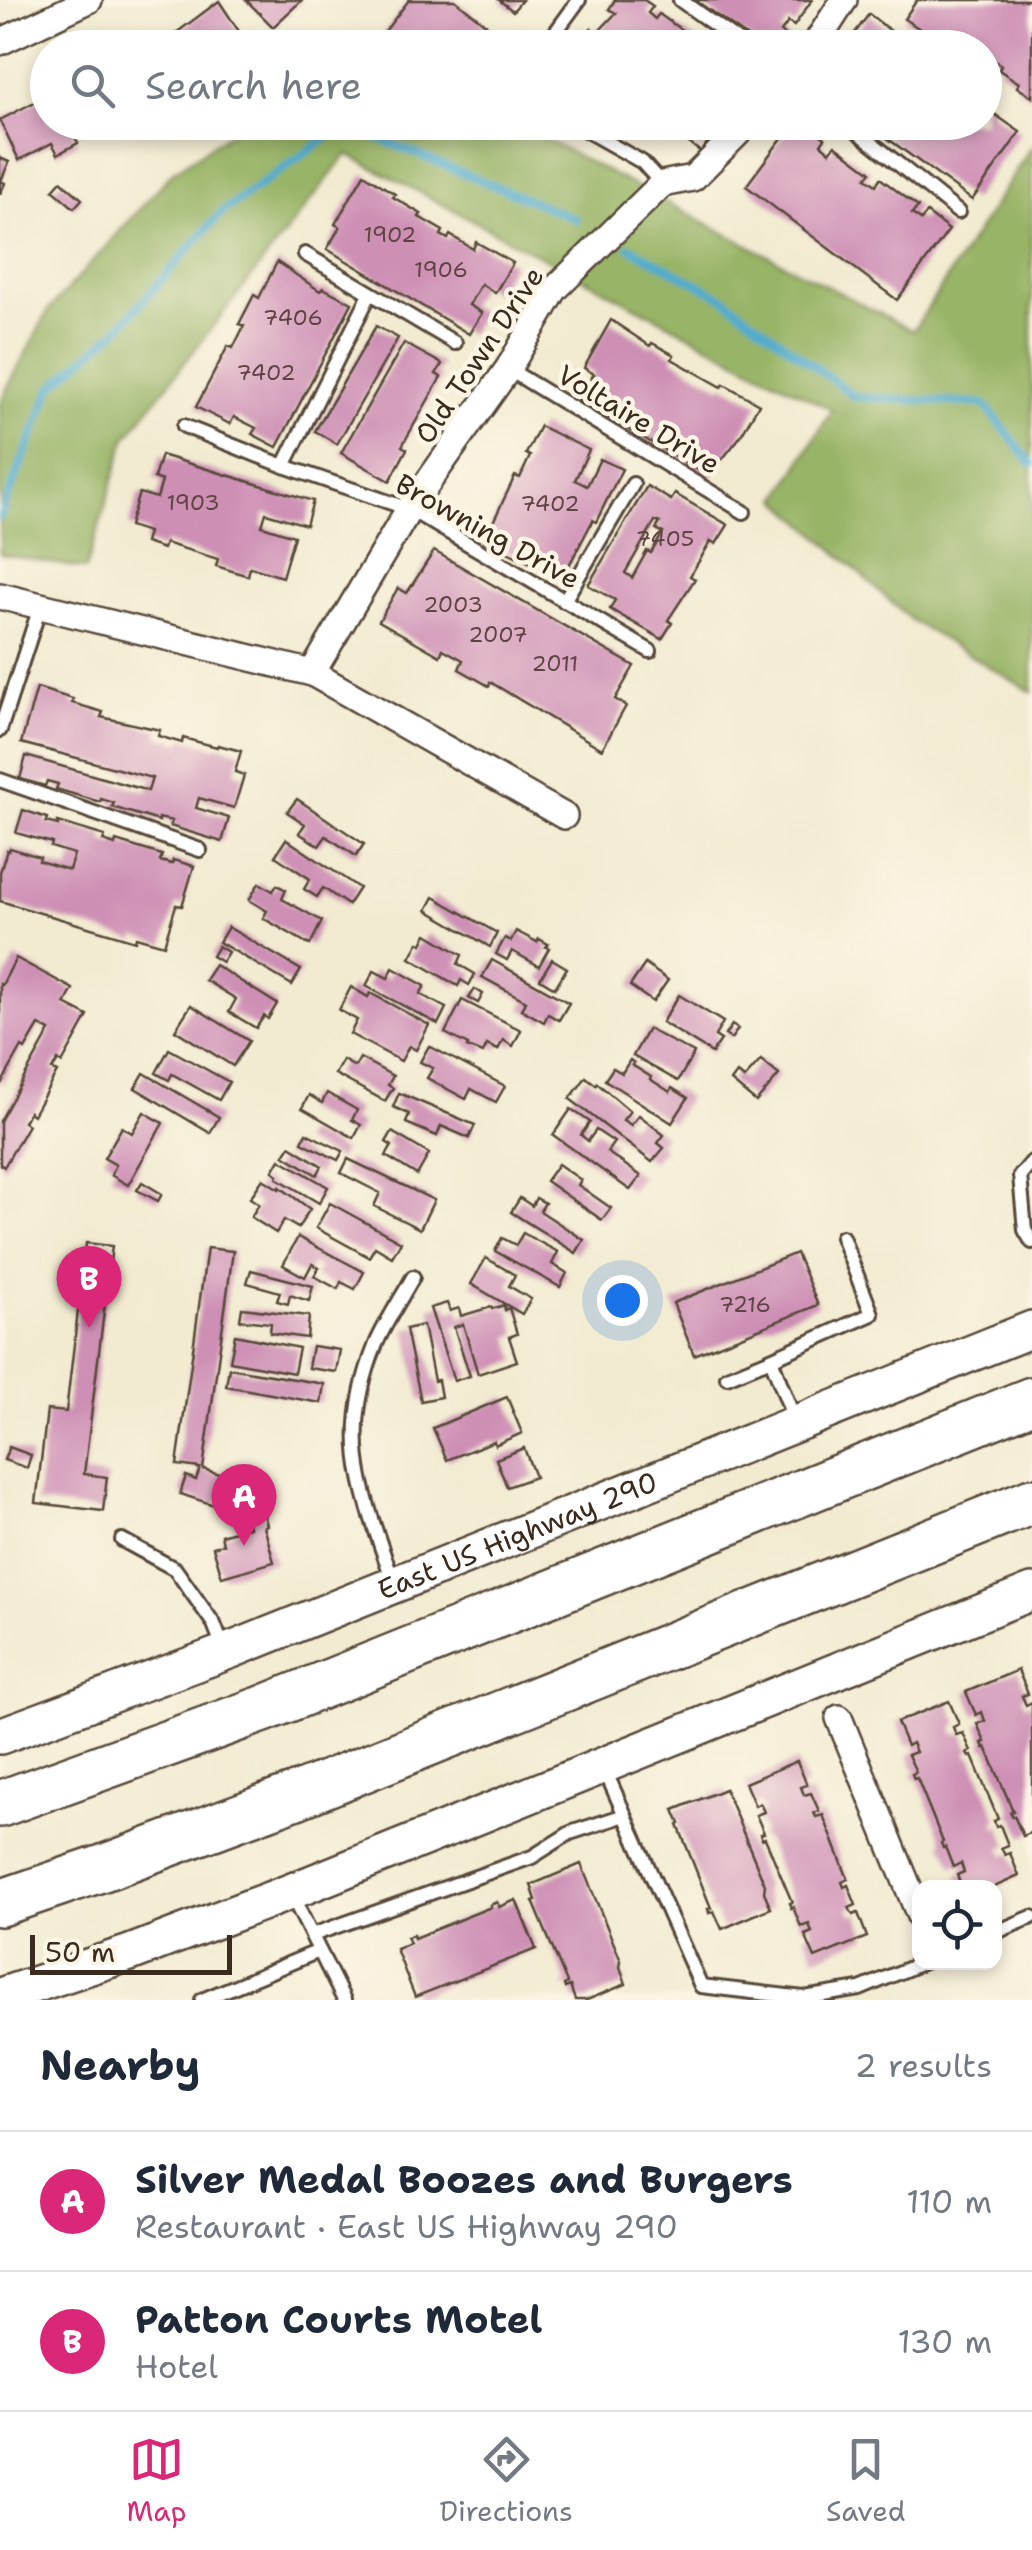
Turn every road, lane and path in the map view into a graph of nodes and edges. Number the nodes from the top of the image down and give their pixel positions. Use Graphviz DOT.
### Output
graph roads {
  1 [pos="89,0"];
  2 [pos="579,0"];
  3 [pos="680,0"];
  4 [pos="844,0"];
  5 [pos="557,30"];
  6 [pos="722,30"];
  7 [pos="825,30"];
  8 [pos="0,42"];
  9 [pos="604,140"];
  10 [pos="731,140"];
  11 [pos="868,140"];
  12 [pos="662,184"];
  13 [pos="958,212"];
  14 [pos="304,254"];
  15 [pos="370,294"];
  16 [pos="455,343"];
  17 [pos="508,368"];
  18 [pos="184,426"];
  19 [pos="284,466"];
  20 [pos="633,484"];
  21 [pos="409,509"];
  22 [pos="744,512"];
  23 [pos="0,596"];
  24 [pos="564,601"];
  25 [pos="40,607"];
  26 [pos="650,652"];
  27 [pos="312,674"];
  28 [pos="0,730"];
  29 [pos="0,780"];
  30 [pos="564,816"];
  31 [pos="200,850"];
  32 [pos="1032,1162"];
  33 [pos="842,1237"];
  34 [pos="1032,1242"];
  35 [pos="413,1276"];
  36 [pos="1032,1329"];
  37 [pos="771,1358"];
  38 [pos="727,1377"];
  39 [pos="1032,1400"];
  40 [pos="796,1424"];
  41 [pos="1032,1501"];
  42 [pos="122,1540"];
  43 [pos="394,1584"];
  44 [pos="1032,1592"];
  45 [pos="225,1652"];
  46 [pos="839,1718"];
  47 [pos="0,1736"];
  48 [pos="609,1780"];
  49 [pos="0,1804"];
  50 [pos="625,1814"];
  51 [pos="290,1892"];
  52 [pos="912,1896"];
  53 [pos="0,1903"];
  54 [pos="1032,1917"];
  55 [pos="1002,1929"];
  56 [pos="312,1935"];
  57 [pos="319,1951"];
  58 [pos="912,1967"];
  59 [pos="18,1995"];
  60 [pos="202,2000"];
  61 [pos="344,2000"];
  1 -- 8 [label="street"];
  2 -- 5 [label="lane"];
  3 -- 6 [label="lane"];
  4 -- 7 [label="street"];
  9 -- 12 [label="lane"];
  10 -- 12 [label="street, Old Town Drive"];
  11 -- 13 [label="lane"];
  12 -- 17 [label="street, Old Town Drive"];
  14 -- 15 [label="lane"];
  15 -- 16 [label="lane"];
  15 -- 19 [label="lane"];
  17 -- 21 [label="street, Old Town Drive"];
  17 -- 22 [label="lane, Voltaire Drive"];
  18 -- 19 [label="lane, Browning Drive"];
  19 -- 21 [label="lane, Browning Drive"];
  20 -- 24 [label="lane"];
  21 -- 24 [label="lane, Browning Drive"];
  21 -- 27 [label="street, Old Town Drive"];
  23 -- 25 [label="street"];
  24 -- 26 [label="lane, Browning Drive"];
  25 -- 27 [label="street"];
  25 -- 28 [label="lane"];
  27 -- 30 [label="street"];
  29 -- 31 [label="lane"];
  32 -- 34 [label="lane"];
  33 -- 37 [label="lane"];
  35 -- 43 [label="lane"];
  36 -- 40 [label="main road, East US Highway 290"];
  37 -- 38 [label="lane"];
  37 -- 40 [label="lane"];
  39 -- 49 [label="highway"];
  40 -- 43 [label="main road, East US Highway 290"];
  41 -- 53 [label="highway"];
  42 -- 45 [label="lane"];
  43 -- 45 [label="main road, East US Highway 290"];
  44 -- 48 [label="main road"];
  45 -- 47 [label="main road, East US Highway 290"];
  46 -- 52 [label="street"];
  48 -- 50 [label="lane"];
  48 -- 51 [label="main road"];
  50 -- 56 [label="lane"];
  50 -- 58 [label="lane"];
  51 -- 56 [label="lane"];
  51 -- 59 [label="main road"];
  54 -- 55 [label="lane"];
  56 -- 57 [label="lane"];
  57 -- 60 [label="lane"];
  57 -- 61 [label="lane"];
}
